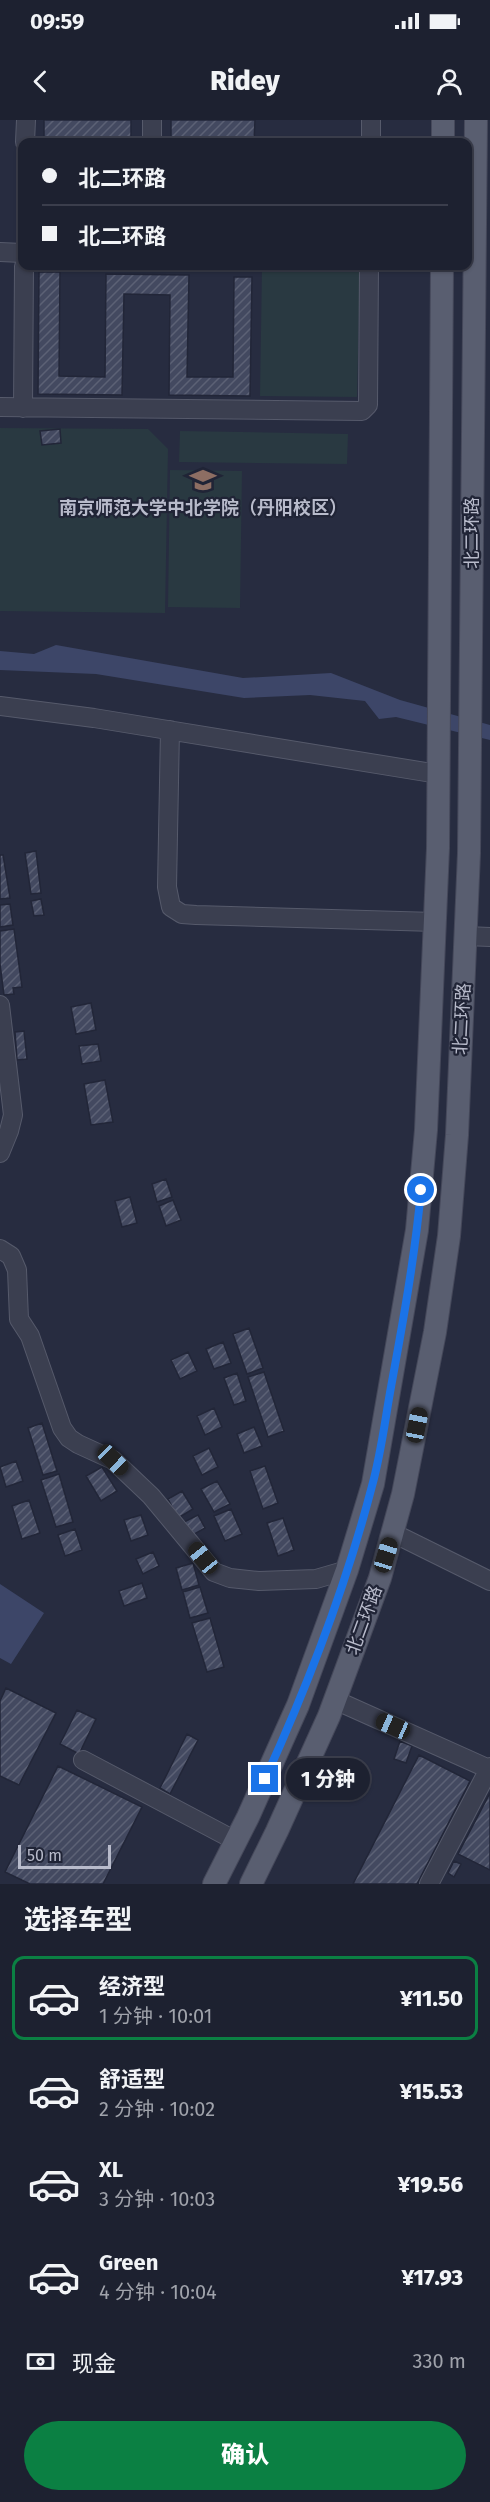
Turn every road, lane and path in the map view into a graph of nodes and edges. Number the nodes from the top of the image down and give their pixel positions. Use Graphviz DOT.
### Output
graph roads {
  1 [pos="26,120"];
  2 [pos="152,120"];
  3 [pos="371,120"];
  4 [pos="443,120"];
  5 [pos="476,120"];
  6 [pos="26,138"];
  7 [pos="152,138"];
  8 [pos="371,138"];
  9 [pos="443,138"];
  10 [pos="482,223"];
  11 [pos="0,252"];
  12 [pos="18,253"];
  13 [pos="24,270"];
  14 [pos="369,270"];
  15 [pos="442,270"];
  16 [pos="441,365"];
  17 [pos="482,369"];
  18 [pos="0,407"];
  19 [pos="23,408"];
  20 [pos="0,706"];
  21 [pos="170,730"];
  22 [pos="438,774"];
  23 [pos="434,927"];
  24 [pos="466,936"];
  25 [pos="490,937"];
  26 [pos="0,1005"];
  27 [pos="0,1153"];
  28 [pos="0,1249"];
  29 [pos="361,1523"];
  30 [pos="393,1533"];
  31 [pos="347,1570"];
  32 [pos="490,1581"];
  33 [pos="335,1700"];
  34 [pos="83,1760"];
  35 [pos="490,1768"];
  36 [pos="236,1841"];
  37 [pos="214,1884"];
  38 [pos="250,1884"];
  39 [pos="429,1884"];
  1 -- 6 [label="street"];
  2 -- 7 [label="street"];
  3 -- 8 [label="street"];
  4 -- 9 [label="main road"];
  5 -- 10 [label="main road, 北二环路"];
  10 -- 17 [label="main road, 北二环路"];
  11 -- 12 [label="street"];
  13 -- 19 [label="street"];
  14 -- 19 [label="street"];
  15 -- 16 [label="main road, 北二环路"];
  16 -- 17 [label="main road"];
  16 -- 22 [label="main road, 北二环路"];
  17 -- 24 [label="main road, 北二环路"];
  18 -- 19 [label="street"];
  20 -- 21 [label="street"];
  21 -- 22 [label="street"];
  21 -- 23 [label="street"];
  22 -- 23 [label="main road, 北二环路"];
  23 -- 24 [label="main road"];
  23 -- 29 [label="main road, 北二环路"];
  24 -- 25 [label="street"];
  24 -- 30 [label="main road, 北二环路"];
  26 -- 27 [label="street"];
  28 -- 31 [label="street"];
  29 -- 30 [label="main road"];
  29 -- 31 [label="main road, 北二环路"];
  30 -- 32 [label="street"];
  30 -- 33 [label="main road, 北二环路"];
  31 -- 36 [label="main road, 北二环路"];
  33 -- 35 [label="street"];
  33 -- 38 [label="main road, 北二环路"];
  34 -- 36 [label="street"];
  35 -- 39 [label="street"];
  36 -- 37 [label="main road, 北二环路"];
}
